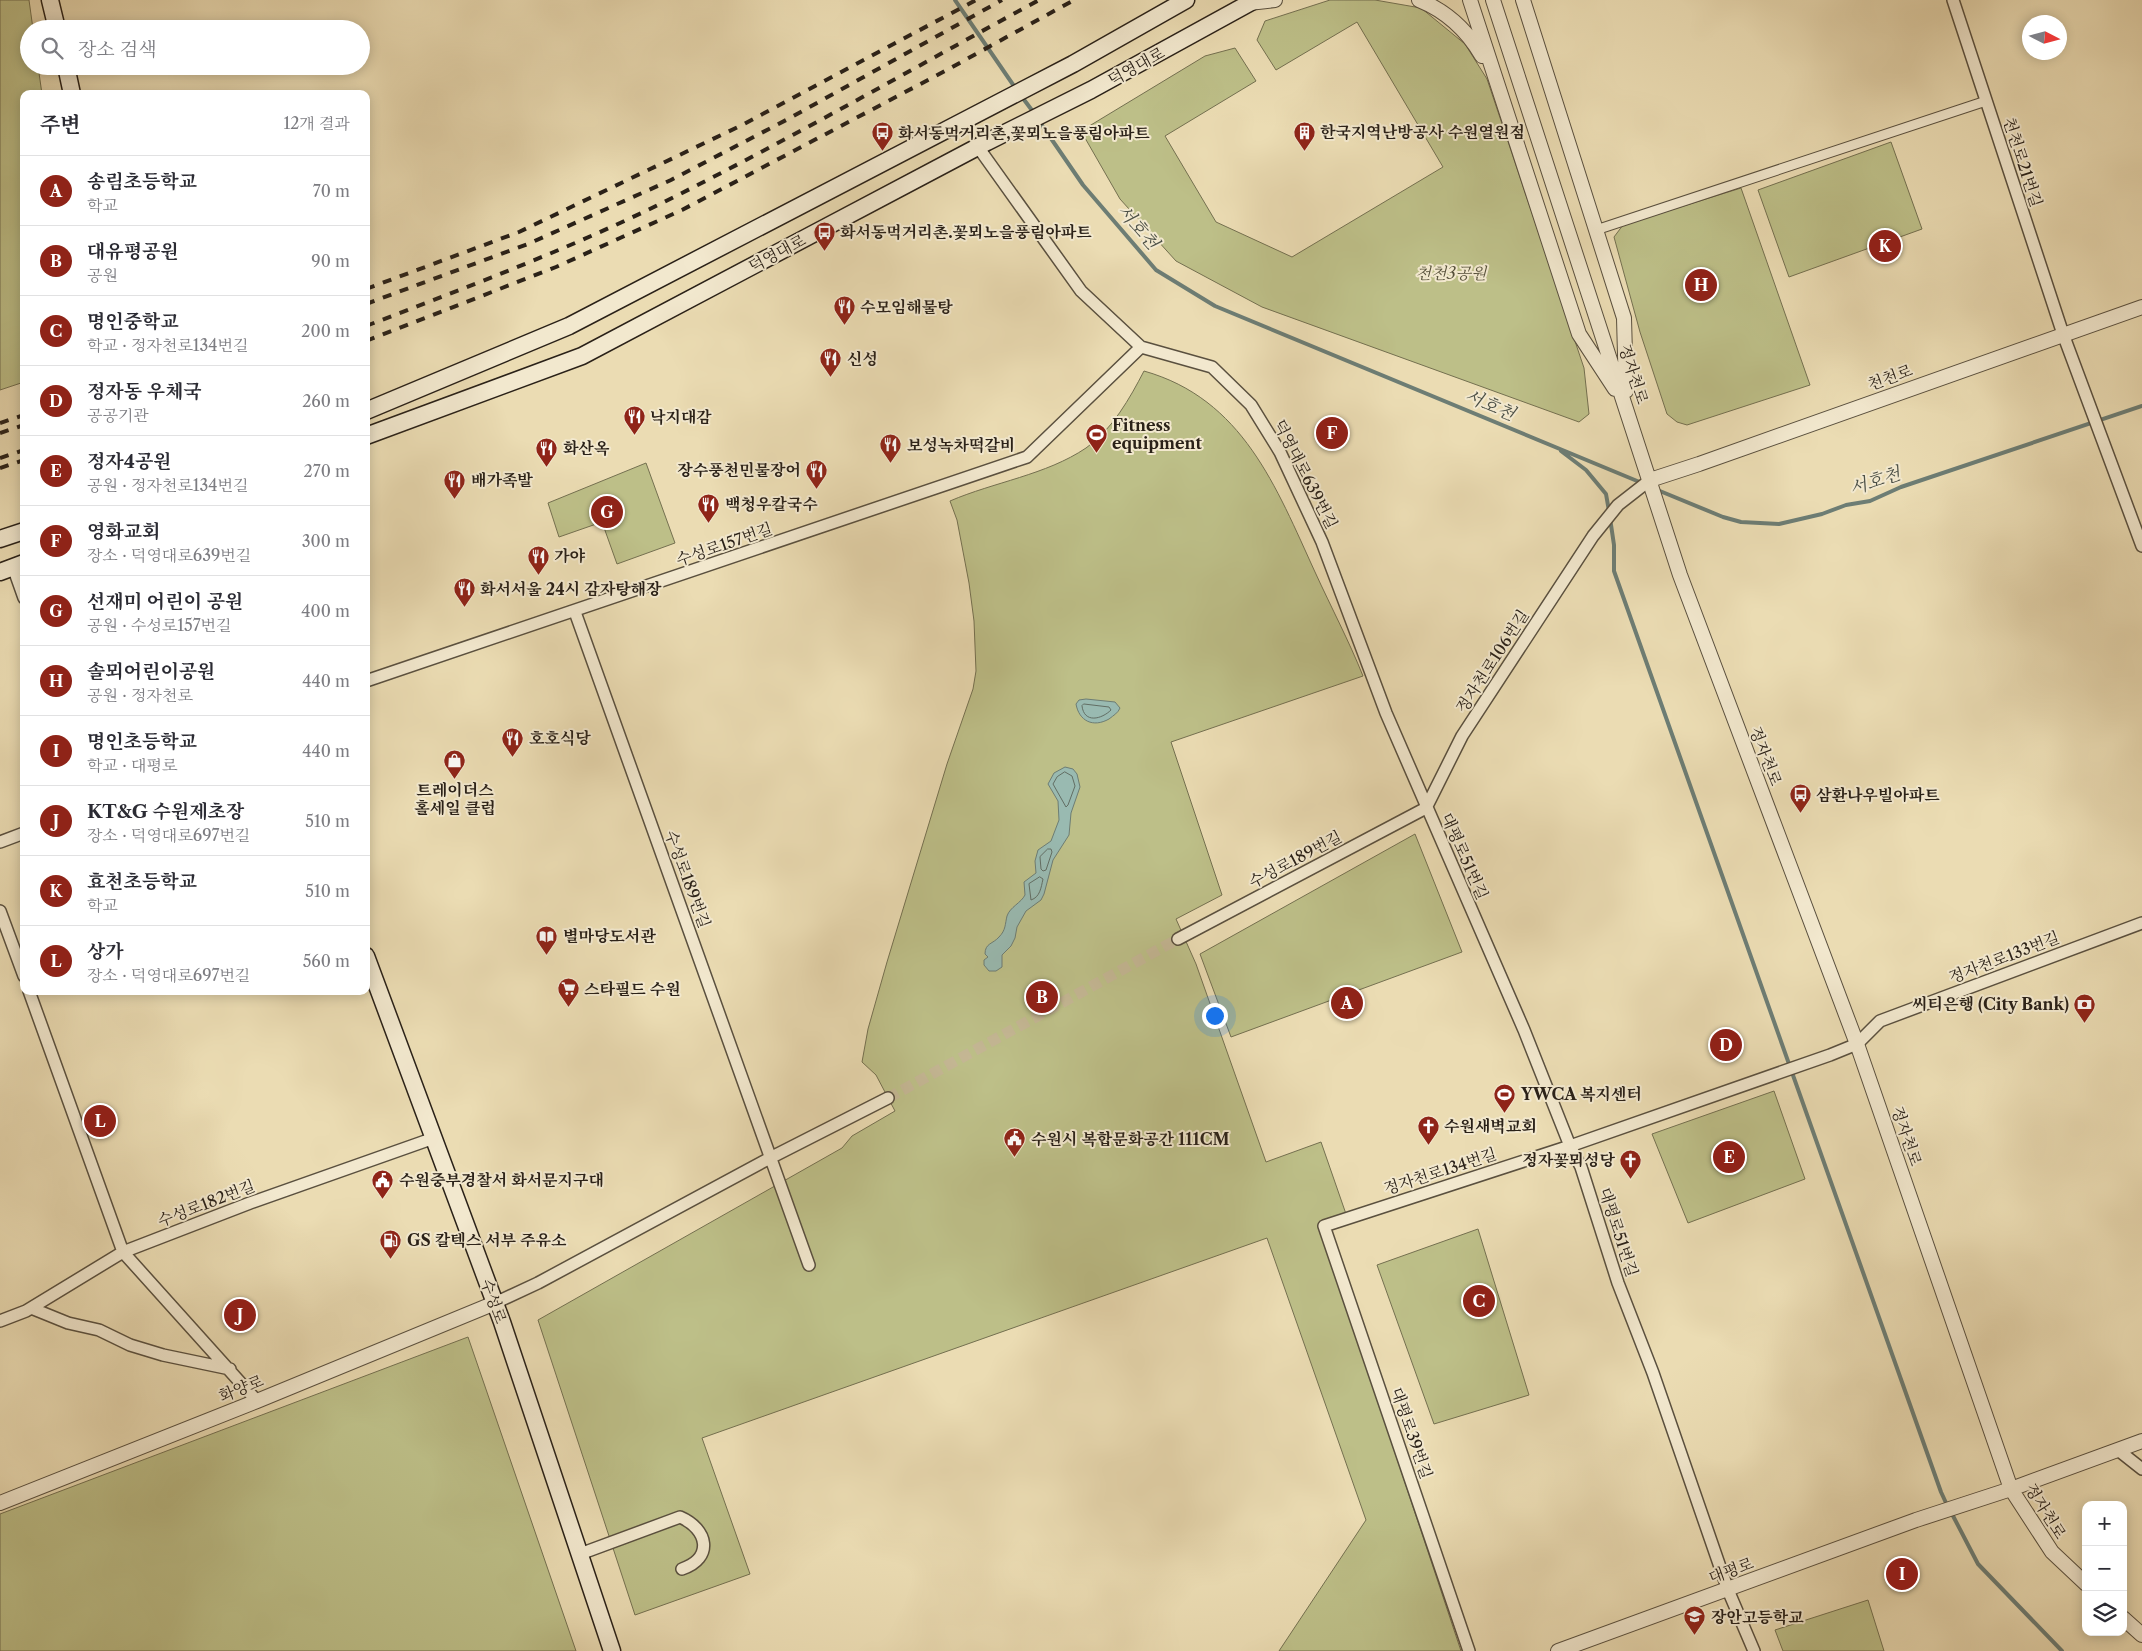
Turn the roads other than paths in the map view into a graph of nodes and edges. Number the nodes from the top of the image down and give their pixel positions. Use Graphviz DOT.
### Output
graph roads {
  1 [pos="50,0"];
  2 [pos="1186,0"];
  3 [pos="1275,0"];
  4 [pos="1419,0"];
  5 [pos="1470,0"];
  6 [pos="1493,0"];
  7 [pos="1525,0"];
  8 [pos="1953,0"];
  9 [pos="1252,2"];
  10 [pos="55,20"];
  11 [pos="68,75"];
  12 [pos="1494,76"];
  13 [pos="71,90"];
  14 [pos="1986,101"];
  15 [pos="982,145"];
  16 [pos="1596,230"];
  17 [pos="2142,307"];
  18 [pos="2063,334"];
  19 [pos="1141,347"];
  20 [pos="1626,407"];
  21 [pos="370,409"];
  22 [pos="374,433"];
  23 [pos="1650,480"];
  24 [pos="20,532"];
  25 [pos="0,539"];
  26 [pos="2142,546"];
  27 [pos="13,571"];
  28 [pos="20,588"];
  29 [pos="575,612"];
  30 [pos="370,680"];
  31 [pos="1426,808"];
  32 [pos="20,834"];
  33 [pos="0,842"];
  34 [pos="0,911"];
  35 [pos="2142,922"];
  36 [pos="1178,939"];
  37 [pos="20,965"];
  38 [pos="370,967"];
  39 [pos="30,995"];
  40 [pos="1857,1044"];
  41 [pos="888,1098"];
  42 [pos="434,1138"];
  43 [pos="1570,1146"];
  44 [pos="770,1158"];
  45 [pos="1324,1226"];
  46 [pos="123,1252"];
  47 [pos="809,1265"];
  48 [pos="495,1303"];
  49 [pos="31,1308"];
  50 [pos="0,1320"];
  51 [pos="230,1369"];
  52 [pos="257,1401"];
  53 [pos="2142,1441"];
  54 [pos="2118,1450"];
  55 [pos="2142,1469"];
  56 [pos="2011,1489"];
  57 [pos="0,1503"];
  58 [pos="580,1554"];
  59 [pos="682,1569"];
  60 [pos="2082,1580"];
  61 [pos="1728,1590"];
  62 [pos="2127,1622"];
  63 [pos="2142,1635"];
  64 [pos="612,1651"];
  65 [pos="1469,1651"];
  66 [pos="1558,1651"];
  67 [pos="1754,1651"];
  1 -- 10 [label="main road"];
  2 -- 21 [label="main road, 덕영대로"];
  3 -- 9 [label="street"];
  4 -- 12 [label="street"];
  5 -- 12 [label="street"];
  6 -- 20 [label="street, 정자천로"];
  7 -- 16 [label="street"];
  8 -- 14 [label="street, 천천로21번길"];
  9 -- 15 [label="main road, 덕영대로"];
  11 -- 13 [label="main road"];
  12 -- 20 [label="street"];
  14 -- 16 [label="street"];
  14 -- 18 [label="street, 천천로21번길"];
  15 -- 19 [label="street, 덕영대로639번길"];
  15 -- 22 [label="main road, 덕영대로"];
  16 -- 20 [label="street"];
  17 -- 18 [label="street, 천천로"];
  18 -- 23 [label="street, 천천로"];
  18 -- 26 [label="street, 천천로21번길"];
  19 -- 29 [label="street, 수성로157번길"];
  19 -- 31 [label="street, 덕영대로639번길"];
  20 -- 23 [label="street, 정자천로"];
  23 -- 31 [label="street, 정자천로106번길"];
  23 -- 40 [label="street, 정자천로"];
  24 -- 25 [label="main road"];
  27 -- 28 [label="street"];
  29 -- 30 [label="street, 수성로157번길"];
  29 -- 44 [label="street, 수성로189번길"];
  31 -- 36 [label="street, 수성로189번길"];
  31 -- 43 [label="street, 대평로51번길"];
  32 -- 33 [label="street"];
  34 -- 37 [label="street"];
  35 -- 40 [label="street, 정자천로133번길"];
  38 -- 42 [label="main road, 수성로"];
  39 -- 46 [label="street"];
  40 -- 43 [label="street, 정자천로134번길"];
  40 -- 56 [label="street, 정자천로"];
  41 -- 44 [label="street"];
  42 -- 46 [label="street, 수성로182번길"];
  42 -- 48 [label="main road, 수성로"];
  43 -- 45 [label="street, 정자천로134번길"];
  43 -- 61 [label="street, 대평로51번길"];
  44 -- 47 [label="street, 수성로189번길"];
  44 -- 48 [label="street"];
  45 -- 65 [label="street, 대평로39번길"];
  46 -- 49 [label="street, 수성로182번길"];
  46 -- 51 [label="street"];
  48 -- 52 [label="street, 화양로"];
  48 -- 58 [label="main road, 수성로"];
  49 -- 50 [label="street, 수성로182번길"];
  49 -- 51 [label="street"];
  51 -- 52 [label="street"];
  52 -- 57 [label="street, 화양로"];
  53 -- 54 [label="street"];
  54 -- 55 [label="street"];
  54 -- 56 [label="street"];
  56 -- 60 [label="street, 정자천로"];
  56 -- 61 [label="street, 대평로"];
  58 -- 59 [label="street"];
  58 -- 64 [label="main road, 수성로"];
  61 -- 66 [label="street, 대평로"];
  61 -- 67 [label="street, 대평로51번길"];
  62 -- 63 [label="street"];
}
